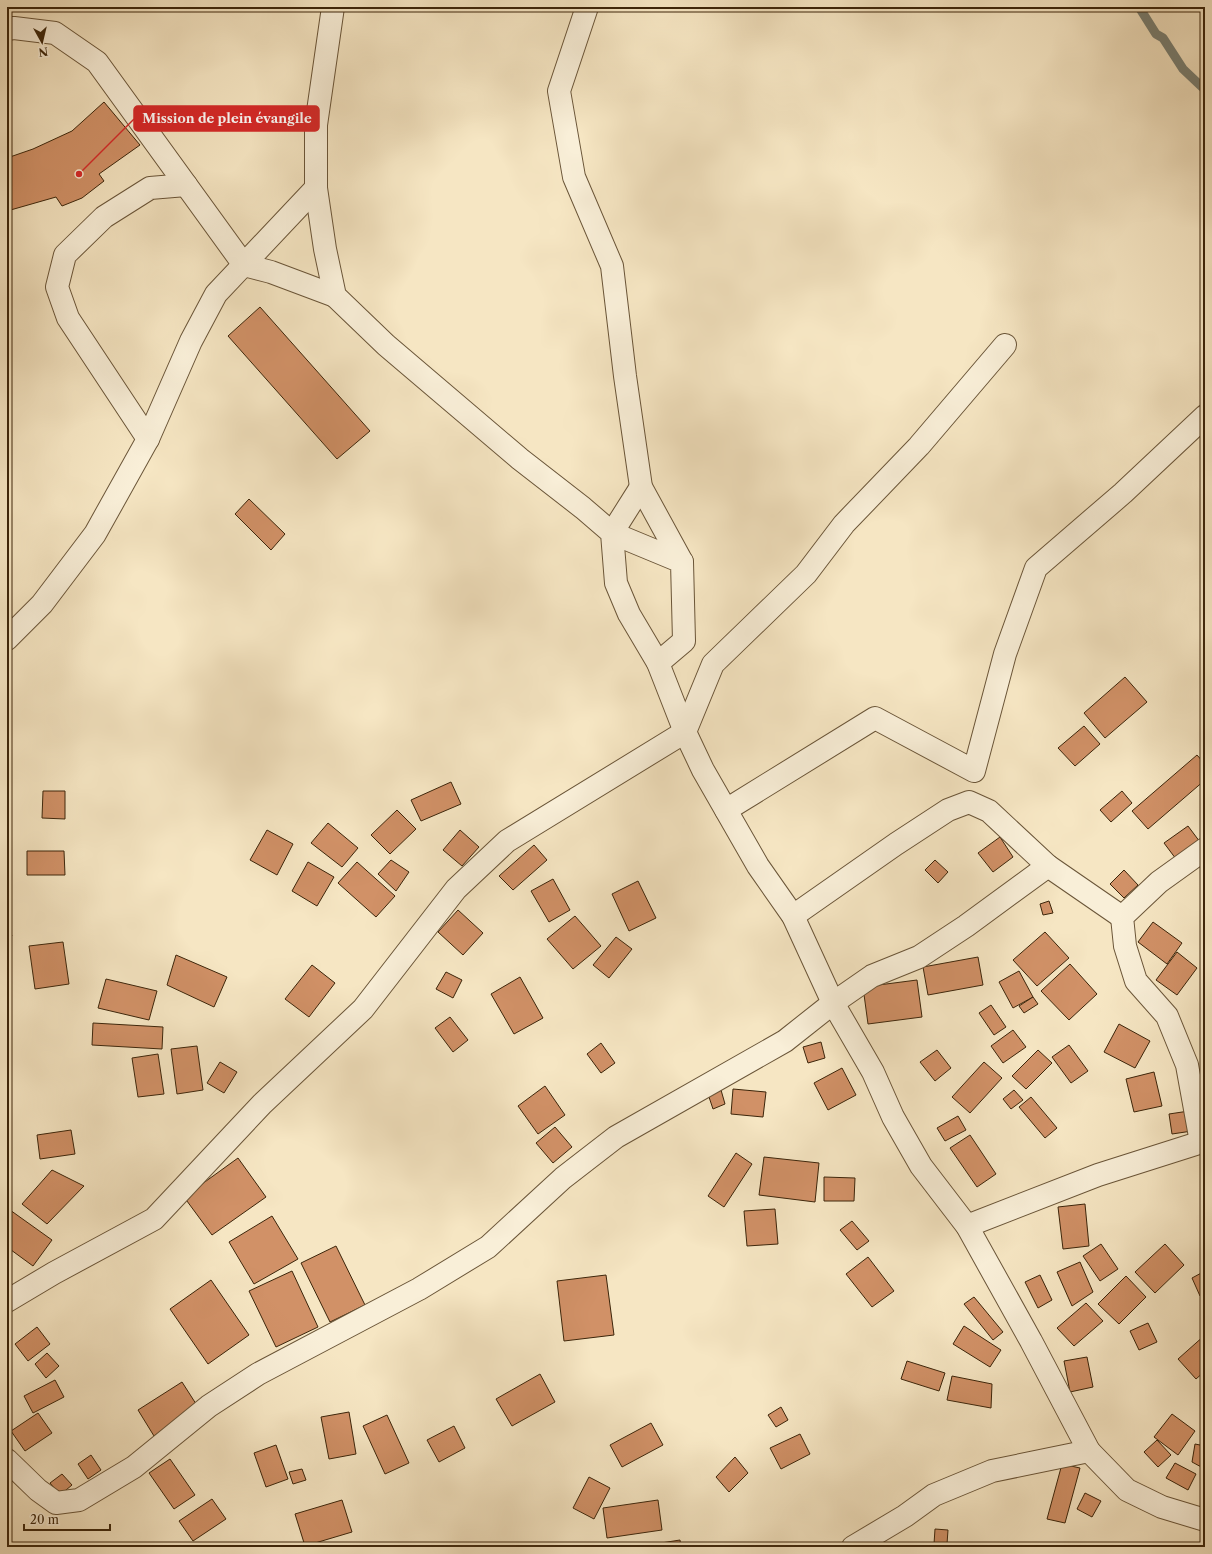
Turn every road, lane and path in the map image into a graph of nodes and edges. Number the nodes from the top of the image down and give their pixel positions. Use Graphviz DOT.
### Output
graph roads {
  1 [pos="333,7"];
  2 [pos="587,7"];
  3 [pos="7,29"];
  4 [pos="186,185"];
  5 [pos="316,188"];
  6 [pos="244,265"];
  7 [pos="335,296"];
  8 [pos="1005,345"];
  9 [pos="1205,416"];
  10 [pos="148,439"];
  11 [pos="641,488"];
  12 [pos="612,533"];
  13 [pos="682,562"];
  14 [pos="7,639"];
  15 [pos="658,663"];
  16 [pos="685,732"];
  17 [pos="726,810"];
  18 [pos="1205,849"];
  19 [pos="1048,866"];
  20 [pos="793,916"];
  21 [pos="1122,917"];
  22 [pos="833,1003"];
  23 [pos="1203,1142"];
  24 [pos="967,1226"];
  25 [pos="7,1301"];
  26 [pos="1089,1451"];
  27 [pos="7,1460"];
  28 [pos="1205,1520"];
  29 [pos="854,1547"];
  1 -- 5 [label="street"];
  2 -- 11 [label="street"];
  3 -- 4 [label="street"];
  4 -- 6 [label="street"];
  4 -- 10 [label="street"];
  5 -- 6 [label="street"];
  5 -- 7 [label="street"];
  6 -- 7 [label="street"];
  6 -- 10 [label="street"];
  7 -- 12 [label="street"];
  8 -- 16 [label="street"];
  9 -- 17 [label="street"];
  10 -- 14 [label="street"];
  11 -- 12 [label="street"];
  11 -- 13 [label="street"];
  12 -- 13 [label="street"];
  12 -- 15 [label="street"];
  13 -- 15 [label="street"];
  15 -- 16 [label="street"];
  16 -- 17 [label="street"];
  16 -- 25 [label="street"];
  17 -- 20 [label="street"];
  18 -- 21 [label="street"];
  19 -- 20 [label="street"];
  19 -- 21 [label="street"];
  19 -- 22 [label="street"];
  20 -- 22 [label="street"];
  21 -- 23 [label="street"];
  22 -- 24 [label="street"];
  22 -- 27 [label="street"];
  23 -- 24 [label="street"];
  24 -- 26 [label="street"];
  26 -- 28 [label="street"];
  26 -- 29 [label="street"];
}
